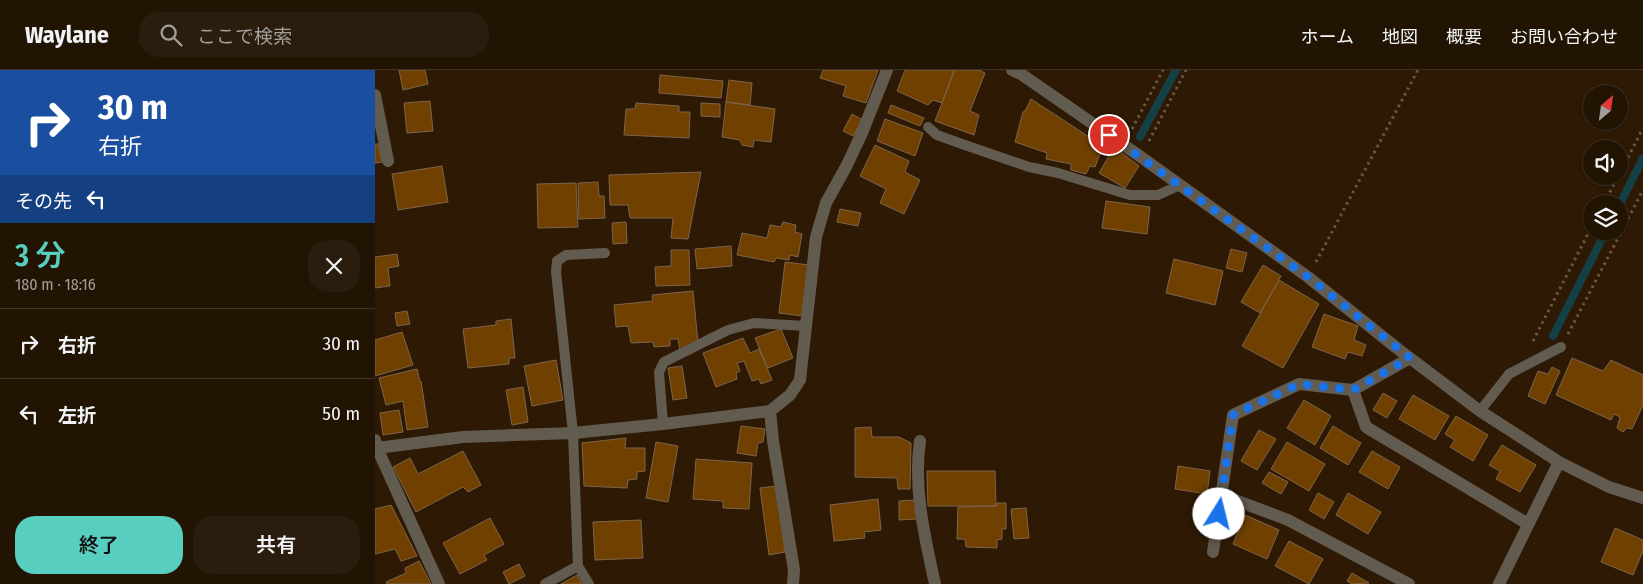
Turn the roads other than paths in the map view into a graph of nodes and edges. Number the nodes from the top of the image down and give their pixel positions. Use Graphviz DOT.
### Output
graph roads {
  1 [pos="887,70"];
  2 [pos="1012,70"];
  3 [pos="375,95"];
  4 [pos="928,127"];
  5 [pos="388,161"];
  6 [pos="1180,185"];
  7 [pos="605,252"];
  8 [pos="806,326"];
  9 [pos="1561,347"];
  10 [pos="1410,358"];
  11 [pos="1353,390"];
  12 [pos="770,411"];
  13 [pos="1480,411"];
  14 [pos="663,424"];
  15 [pos="573,433"];
  16 [pos="920,441"];
  17 [pos="376,444"];
  18 [pos="1559,462"];
  19 [pos="1222,496"];
  20 [pos="1643,498"];
  21 [pos="1528,524"];
  22 [pos="1213,552"];
  23 [pos="578,566"];
  24 [pos="439,584"];
  25 [pos="545,584"];
  26 [pos="589,584"];
  27 [pos="793,584"];
  28 [pos="935,584"];
  29 [pos="1409,584"];
  30 [pos="1499,584"];
  1 -- 8 [label="street"];
  2 -- 6 [label="street"];
  3 -- 5 [label="street"];
  4 -- 6 [label="lane"];
  6 -- 10 [label="street"];
  7 -- 15 [label="lane"];
  8 -- 12 [label="street"];
  8 -- 14 [label="lane"];
  9 -- 13 [label="lane"];
  10 -- 11 [label="street"];
  10 -- 13 [label="street"];
  11 -- 19 [label="street"];
  11 -- 21 [label="street"];
  12 -- 14 [label="street"];
  12 -- 27 [label="street"];
  13 -- 18 [label="street"];
  14 -- 15 [label="street"];
  15 -- 17 [label="street"];
  15 -- 23 [label="lane"];
  16 -- 28 [label="street"];
  17 -- 24 [label="street"];
  18 -- 20 [label="street"];
  18 -- 21 [label="street"];
  19 -- 22 [label="street"];
  19 -- 29 [label="street"];
  21 -- 30 [label="street"];
  23 -- 25 [label="lane"];
  23 -- 26 [label="lane"];
}
